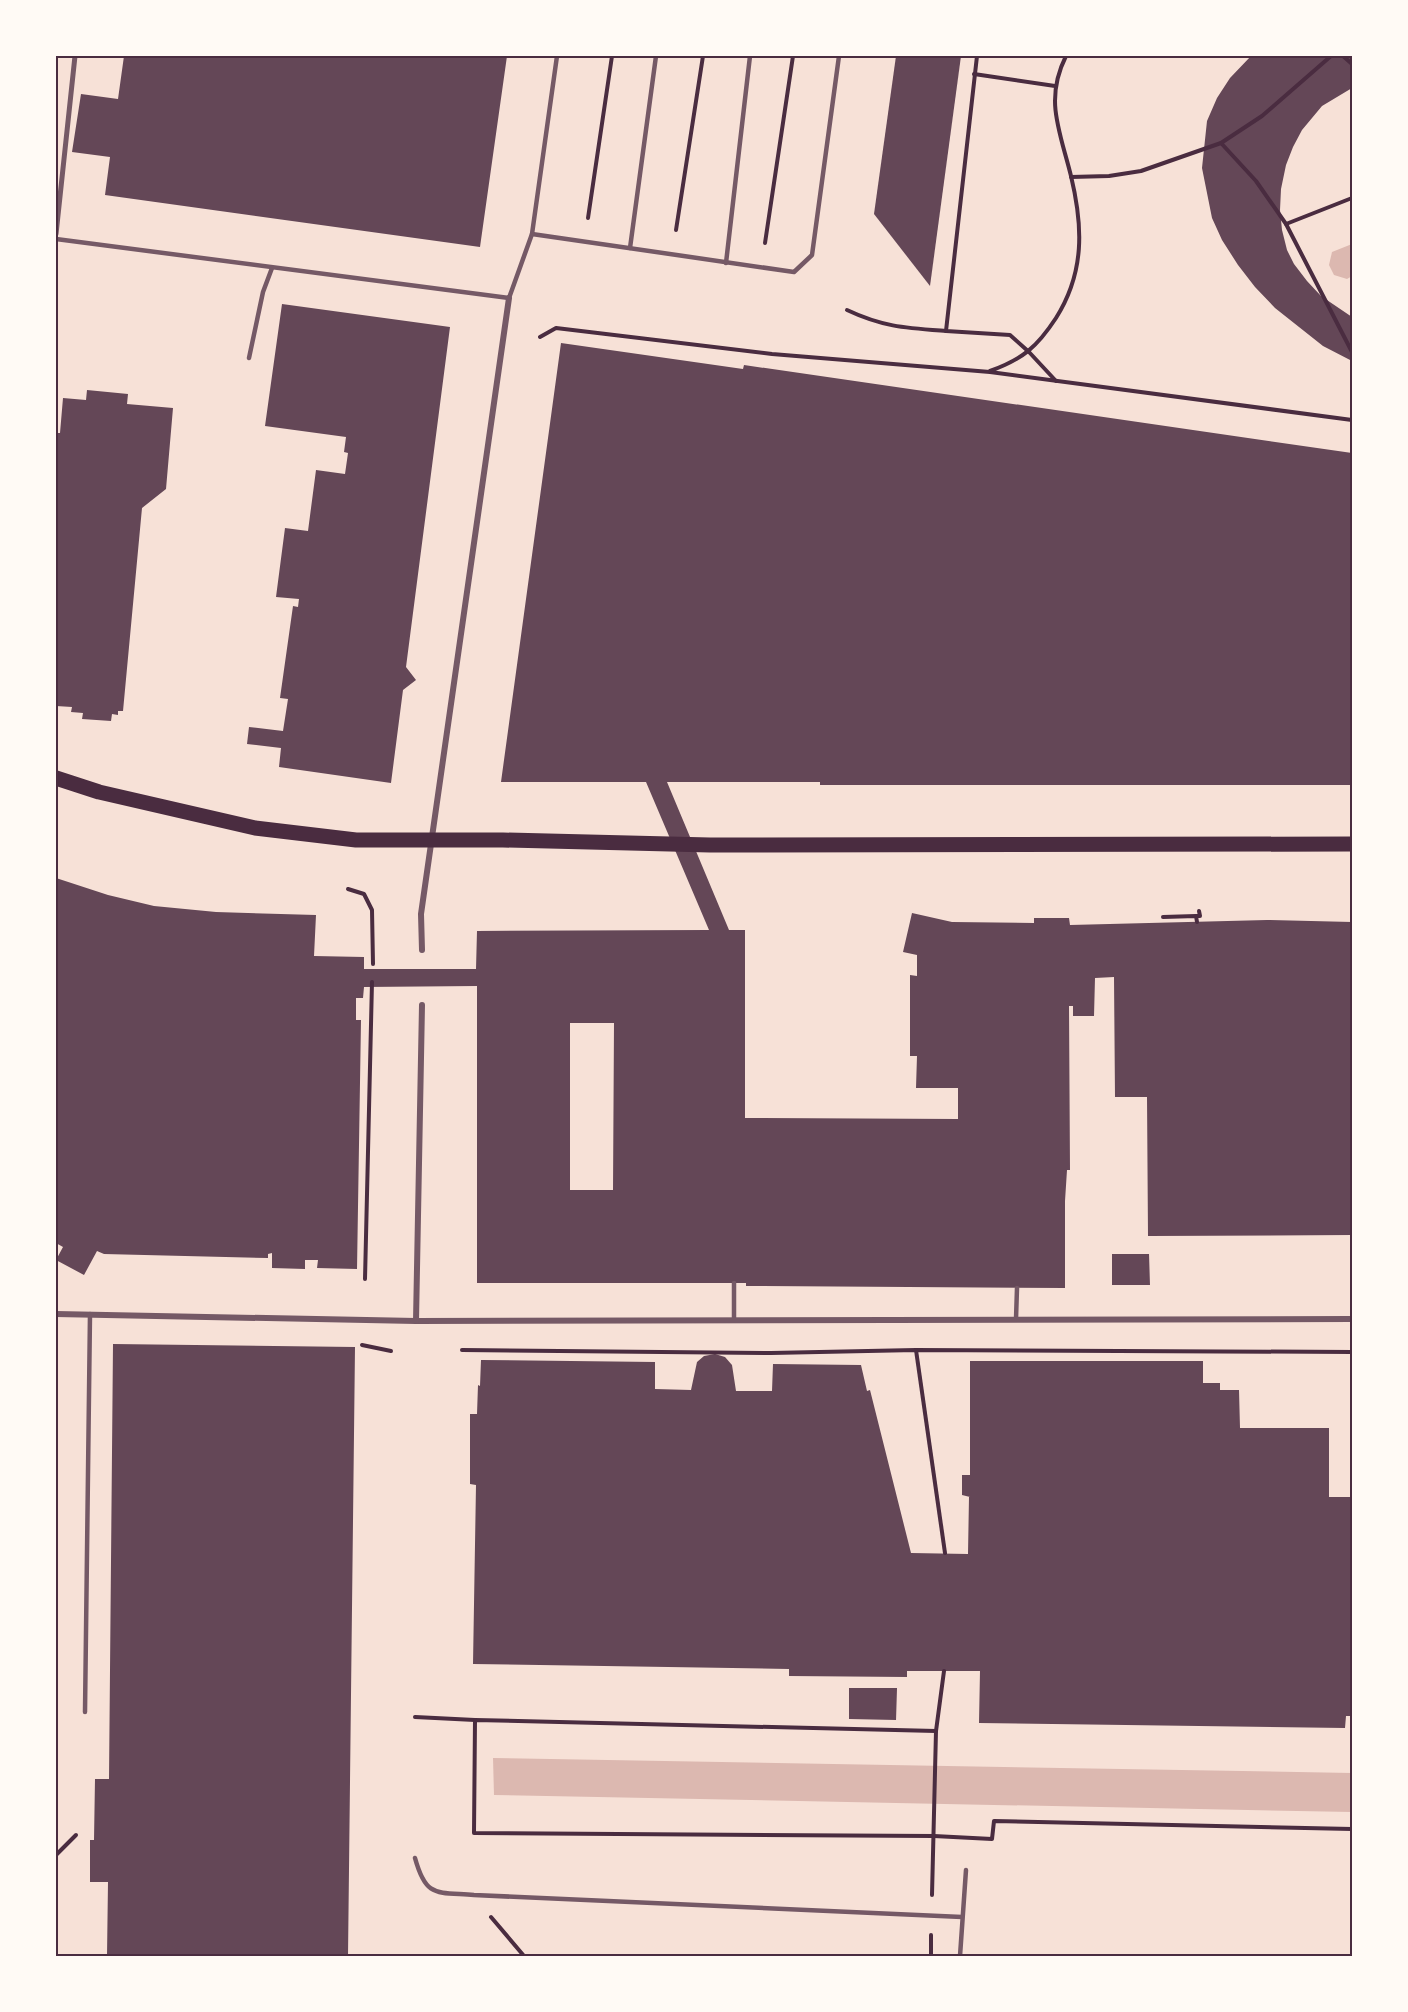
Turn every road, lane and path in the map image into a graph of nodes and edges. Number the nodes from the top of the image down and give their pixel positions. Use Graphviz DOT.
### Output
graph roads {
  1 [pos="75,56"];
  2 [pos="557,56"];
  3 [pos="612,56"];
  4 [pos="656,56"];
  5 [pos="702,56"];
  6 [pos="750,56"];
  7 [pos="793,56"];
  8 [pos="839,56"];
  9 [pos="977,56"];
  10 [pos="1066,56"];
  11 [pos="1331,56"];
  12 [pos="1343,56"];
  13 [pos="1353,64"];
  14 [pos="974,74"];
  15 [pos="1055,86"];
  16 [pos="1221,142"];
  17 [pos="1071,177"];
  18 [pos="1353,198"];
  19 [pos="588,218"];
  20 [pos="1286,224"];
  21 [pos="676,230"];
  22 [pos="532,234"];
  23 [pos="56,236"];
  24 [pos="765,243"];
  25 [pos="630,248"];
  26 [pos="726,262"];
  27 [pos="272,268"];
  28 [pos="509,298"];
  29 [pos="847,310"];
  30 [pos="946,331"];
  31 [pos="540,337"];
  32 [pos="1029,352"];
  33 [pos="1353,352"];
  34 [pos="249,358"];
  35 [pos="990,372"];
  36 [pos="1056,381"];
  37 [pos="1353,420"];
  38 [pos="56,778"];
  39 [pos="431,839"];
  40 [pos="1353,844"];
  41 [pos="348,890"];
  42 [pos="1200,911"];
  43 [pos="1163,917"];
  44 [pos="422,950"];
  45 [pos="373,964"];
  46 [pos="372,981"];
  47 [pos="422,1005"];
  48 [pos="365,1279"];
  49 [pos="734,1283"];
  50 [pos="1017,1288"];
  51 [pos="56,1314"];
  52 [pos="90,1314"];
  53 [pos="1016,1319"];
  54 [pos="1353,1319"];
  55 [pos="734,1320"];
  56 [pos="416,1321"];
  57 [pos="362,1345"];
  58 [pos="462,1350"];
  59 [pos="916,1350"];
  60 [pos="391,1351"];
  61 [pos="1353,1352"];
  62 [pos="945,1553"];
  63 [pos="944,1671"];
  64 [pos="85,1712"];
  65 [pos="415,1717"];
  66 [pos="475,1719"];
  67 [pos="936,1731"];
  68 [pos="1353,1829"];
  69 [pos="76,1835"];
  70 [pos="934,1836"];
  71 [pos="56,1854"];
  72 [pos="415,1858"];
  73 [pos="966,1870"];
  74 [pos="474,1896"];
  75 [pos="962,1917"];
  76 [pos="524,1956"];
  77 [pos="960,1956"];
  1 -- 23 [label="street"];
  2 -- 22 [label="lane"];
  3 -- 19 [label="path"];
  4 -- 25 [label="lane"];
  5 -- 21 [label="path"];
  6 -- 26 [label="lane"];
  7 -- 24 [label="path"];
  8 -- 26 [label="lane"];
  9 -- 14 [label="path"];
  10 -- 15 [label="path"];
  11 -- 16 [label="path"];
  12 -- 13 [label="path"];
  14 -- 15 [label="path"];
  14 -- 30 [label="path"];
  15 -- 17 [label="path"];
  16 -- 17 [label="path"];
  16 -- 20 [label="path"];
  17 -- 32 [label="path"];
  18 -- 20 [label="path"];
  20 -- 33 [label="path"];
  22 -- 25 [label="lane"];
  22 -- 28 [label="lane"];
  23 -- 27 [label="lane"];
  25 -- 26 [label="lane"];
  27 -- 28 [label="lane"];
  27 -- 34 [label="lane"];
  28 -- 39 [label="street"];
  29 -- 30 [label="path"];
  30 -- 32 [label="path"];
  31 -- 35 [label="path"];
  32 -- 35 [label="path"];
  32 -- 36 [label="path"];
  35 -- 36 [label="path"];
  36 -- 37 [label="path"];
  38 -- 39 [label="main road"];
  39 -- 40 [label="main road"];
  39 -- 44 [label="street"];
  41 -- 45 [label="path"];
  42 -- 43 [label="path"];
  46 -- 48 [label="path"];
  47 -- 56 [label="street"];
  49 -- 55 [label="lane"];
  50 -- 53 [label="lane"];
  51 -- 52 [label="street"];
  52 -- 56 [label="street"];
  52 -- 64 [label="lane"];
  53 -- 54 [label="street"];
  53 -- 55 [label="street"];
  55 -- 56 [label="street"];
  57 -- 60 [label="path"];
  58 -- 59 [label="path"];
  59 -- 61 [label="path"];
  59 -- 62 [label="path"];
  63 -- 67 [label="path"];
  65 -- 66 [label="path"];
  66 -- 67 [label="path"];
  66 -- 70 [label="path"];
  67 -- 70 [label="path"];
  68 -- 70 [label="path"];
  69 -- 71 [label="path"];
  72 -- 74 [label="lane"];
  73 -- 75 [label="lane"];
  74 -- 75 [label="lane"];
  74 -- 76 [label="path"];
  75 -- 77 [label="lane"];
}
